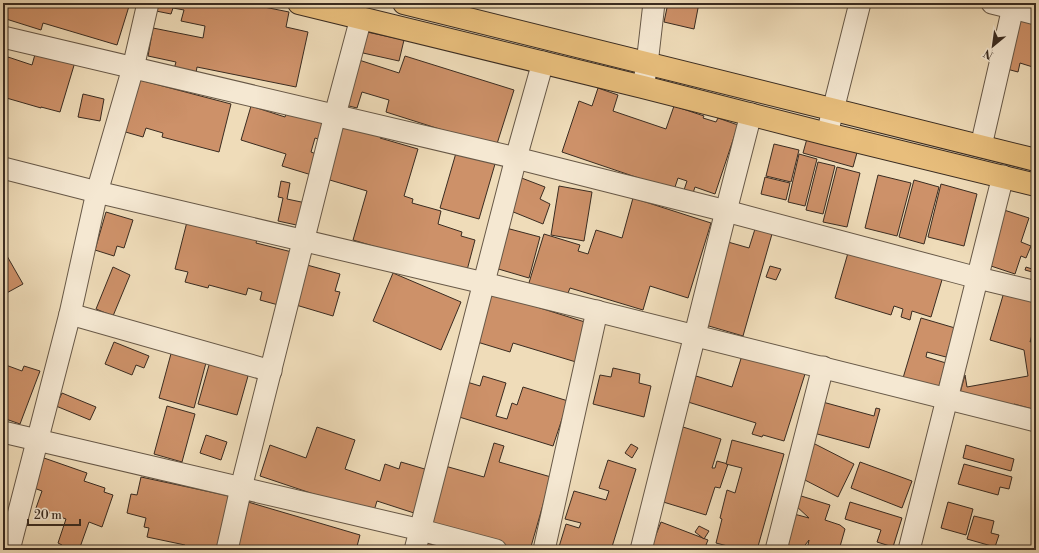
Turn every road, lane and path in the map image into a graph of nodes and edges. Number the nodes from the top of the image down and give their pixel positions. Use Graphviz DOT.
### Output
graph roads {
  1 [pos="148,3"];
  2 [pos="299,3"];
  3 [pos="404,3"];
  4 [pos="654,3"];
  5 [pos="860,3"];
  6 [pos="992,3"];
  7 [pos="1013,5"];
  8 [pos="1036,14"];
  9 [pos="361,18"];
  10 [pos="3,37"];
  11 [pos="542,62"];
  12 [pos="647,64"];
  13 [pos="133,68"];
  14 [pos="643,87"];
  15 [pos="833,108"];
  16 [pos="751,114"];
  17 [pos="335,115"];
  18 [pos="827,134"];
  19 [pos="981,146"];
  20 [pos="516,158"];
  21 [pos="1036,160"];
  22 [pos="3,168"];
  23 [pos="1003,176"];
  24 [pos="1036,185"];
  25 [pos="97,192"];
  26 [pos="726,211"];
  27 [pos="304,241"];
  28 [pos="978,278"];
  29 [pos="484,283"];
  30 [pos="1036,292"];
  31 [pos="597,311"];
  32 [pos="70,314"];
  33 [pos="695,336"];
  34 [pos="822,367"];
  35 [pos="271,371"];
  36 [pos="948,400"];
  37 [pos="1036,421"];
  38 [pos="3,432"];
  39 [pos="37,441"];
  40 [pos="241,488"];
  41 [pos="421,530"];
  42 [pos="9,550"];
  43 [pos="227,550"];
  44 [pos="415,550"];
  45 [pos="496,550"];
  46 [pos="544,550"];
  47 [pos="641,550"];
  48 [pos="776,550"];
  49 [pos="909,550"];
  1 -- 13 [label="street"];
  2 -- 9 [label="main road"];
  3 -- 12 [label="main road"];
  4 -- 12 [label="street"];
  5 -- 15 [label="street"];
  6 -- 7 [label="street"];
  7 -- 8 [label="street"];
  7 -- 19 [label="street"];
  9 -- 11 [label="main road"];
  9 -- 17 [label="street"];
  10 -- 13 [label="street"];
  11 -- 14 [label="main road"];
  11 -- 20 [label="street"];
  12 -- 14 [label="street"];
  12 -- 15 [label="main road"];
  13 -- 17 [label="street"];
  13 -- 25 [label="street"];
  14 -- 16 [label="main road"];
  15 -- 18 [label="street"];
  15 -- 19 [label="main road"];
  16 -- 18 [label="main road"];
  16 -- 26 [label="street"];
  17 -- 20 [label="street"];
  17 -- 27 [label="street"];
  18 -- 23 [label="main road"];
  19 -- 21 [label="main road"];
  20 -- 26 [label="street"];
  20 -- 29 [label="street"];
  22 -- 25 [label="street"];
  23 -- 24 [label="main road"];
  23 -- 28 [label="street"];
  25 -- 27 [label="street"];
  25 -- 32 [label="street"];
  26 -- 28 [label="street"];
  26 -- 33 [label="street"];
  27 -- 29 [label="street"];
  27 -- 35 [label="street"];
  28 -- 30 [label="street"];
  28 -- 36 [label="street"];
  29 -- 31 [label="street"];
  29 -- 41 [label="street"];
  31 -- 33 [label="street"];
  31 -- 46 [label="street"];
  32 -- 35 [label="street"];
  32 -- 39 [label="street"];
  33 -- 34 [label="street"];
  33 -- 47 [label="street"];
  34 -- 36 [label="street"];
  34 -- 48 [label="street"];
  35 -- 40 [label="street"];
  36 -- 37 [label="street"];
  36 -- 49 [label="street"];
  38 -- 39 [label="street"];
  39 -- 40 [label="street"];
  39 -- 42 [label="street"];
  40 -- 41 [label="street"];
  40 -- 43 [label="street"];
  41 -- 44 [label="street"];
  41 -- 45 [label="street"];
}
